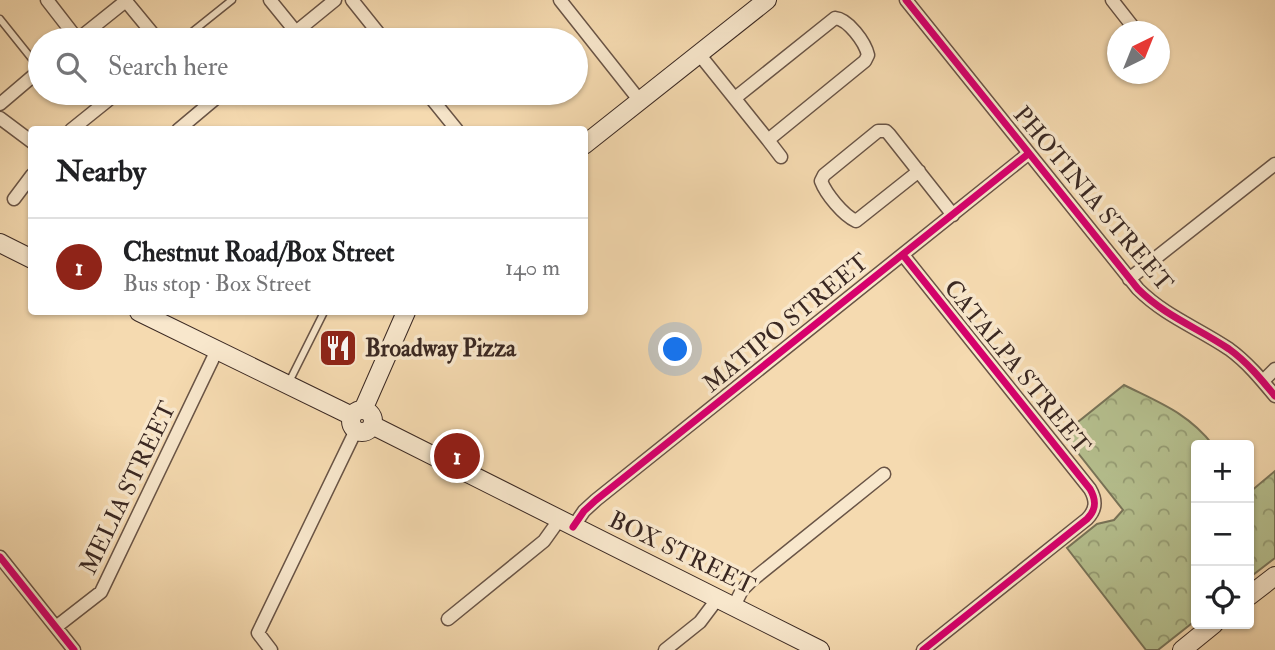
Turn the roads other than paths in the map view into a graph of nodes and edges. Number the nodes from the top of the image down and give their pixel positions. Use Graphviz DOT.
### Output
graph roads {
  1 [pos="47,0"];
  2 [pos="126,0"];
  3 [pos="232,0"];
  4 [pos="270,0"];
  5 [pos="335,0"];
  6 [pos="352,0"];
  7 [pos="560,0"];
  8 [pos="767,0"];
  9 [pos="906,0"];
  10 [pos="1112,0"];
  11 [pos="0,19"];
  12 [pos="1128,21"];
  13 [pos="69,28"];
  14 [pos="92,28"];
  15 [pos="148,28"];
  16 [pos="197,28"];
  17 [pos="286,28"];
  18 [pos="301,28"];
  19 [pos="374,28"];
  20 [pos="582,28"];
  21 [pos="588,35"];
  22 [pos="699,54"];
  23 [pos="28,55"];
  24 [pos="28,80"];
  25 [pos="735,98"];
  26 [pos="640,101"];
  27 [pos="0,104"];
  28 [pos="102,105"];
  29 [pos="208,105"];
  30 [pos="437,105"];
  31 [pos="0,118"];
  32 [pos="76,126"];
  33 [pos="183,126"];
  34 [pos="454,126"];
  35 [pos="28,139"];
  36 [pos="768,140"];
  37 [pos="588,142"];
  38 [pos="1028,154"];
  39 [pos="781,157"];
  40 [pos="1275,164"];
  41 [pos="919,172"];
  42 [pos="28,180"];
  43 [pos="15,200"];
  44 [pos="953,215"];
  45 [pos="0,243"];
  46 [pos="903,254"];
  47 [pos="28,257"];
  48 [pos="1129,279"];
  49 [pos="145,315"];
  50 [pos="323,315"];
  51 [pos="405,315"];
  52 [pos="217,350"];
  53 [pos="1275,369"];
  54 [pos="1263,381"];
  55 [pos="288,385"];
  56 [pos="1275,396"];
  57 [pos="361,420"];
  58 [pos="884,474"];
  59 [pos="566,523"];
  60 [pos="0,557"];
  61 [pos="1275,576"];
  62 [pos="1254,592"];
  63 [pos="726,602"];
  64 [pos="448,619"];
  65 [pos="56,627"];
  66 [pos="1208,629"];
  67 [pos="74,650"];
  68 [pos="271,650"];
  69 [pos="666,650"];
  70 [pos="820,650"];
  71 [pos="923,650"];
  72 [pos="1182,650"];
  1 -- 13 [label="street"];
  2 -- 14 [label="street"];
  2 -- 15 [label="street"];
  3 -- 16 [label="lane"];
  4 -- 17 [label="street"];
  5 -- 18 [label="street"];
  6 -- 19 [label="street"];
  7 -- 20 [label="street"];
  8 -- 22 [label="main road"];
  9 -- 38 [label="street, PHOTINIA STREET"];
  10 -- 12 [label="street"];
  11 -- 23 [label="lane"];
  21 -- 26 [label="street"];
  22 -- 25 [label="street"];
  22 -- 26 [label="main road"];
  24 -- 27 [label="street"];
  25 -- 36 [label="street"];
  25 -- 36 [label="street"];
  26 -- 37 [label="main road"];
  28 -- 32 [label="street"];
  29 -- 33 [label="street"];
  30 -- 34 [label="street"];
  31 -- 35 [label="street"];
  36 -- 39 [label="street"];
  38 -- 44 [label="street, MATIPO STREET"];
  38 -- 48 [label="street, PHOTINIA STREET"];
  40 -- 48 [label="street"];
  41 -- 41 [label="street"];
  41 -- 44 [label="street"];
  42 -- 43 [label="street"];
  44 -- 46 [label="street, MATIPO STREET"];
  45 -- 47 [label="main road"];
  46 -- 59 [label="street, MATIPO STREET"];
  46 -- 71 [label="street, CATALPA STREET"];
  48 -- 54 [label="street, PHOTINIA STREET"];
  49 -- 52 [label="main road, BOX STREET"];
  50 -- 55 [label="lane"];
  51 -- 57 [label="main road"];
  52 -- 55 [label="main road, BOX STREET"];
  52 -- 65 [label="street, MELIA STREET"];
  53 -- 54 [label="street"];
  54 -- 56 [label="street, PHOTINIA STREET"];
  55 -- 57 [label="main road, BOX STREET"];
  57 -- 59 [label="main road, BOX STREET"];
  57 -- 68 [label="street"];
  58 -- 63 [label="street"];
  59 -- 63 [label="main road, BOX STREET"];
  59 -- 64 [label="street, MATIPO STREET"];
  60 -- 65 [label="street"];
  61 -- 62 [label="main road"];
  63 -- 69 [label="street"];
  63 -- 70 [label="main road, BOX STREET"];
  65 -- 67 [label="street"];
  66 -- 72 [label="main road"];
}
